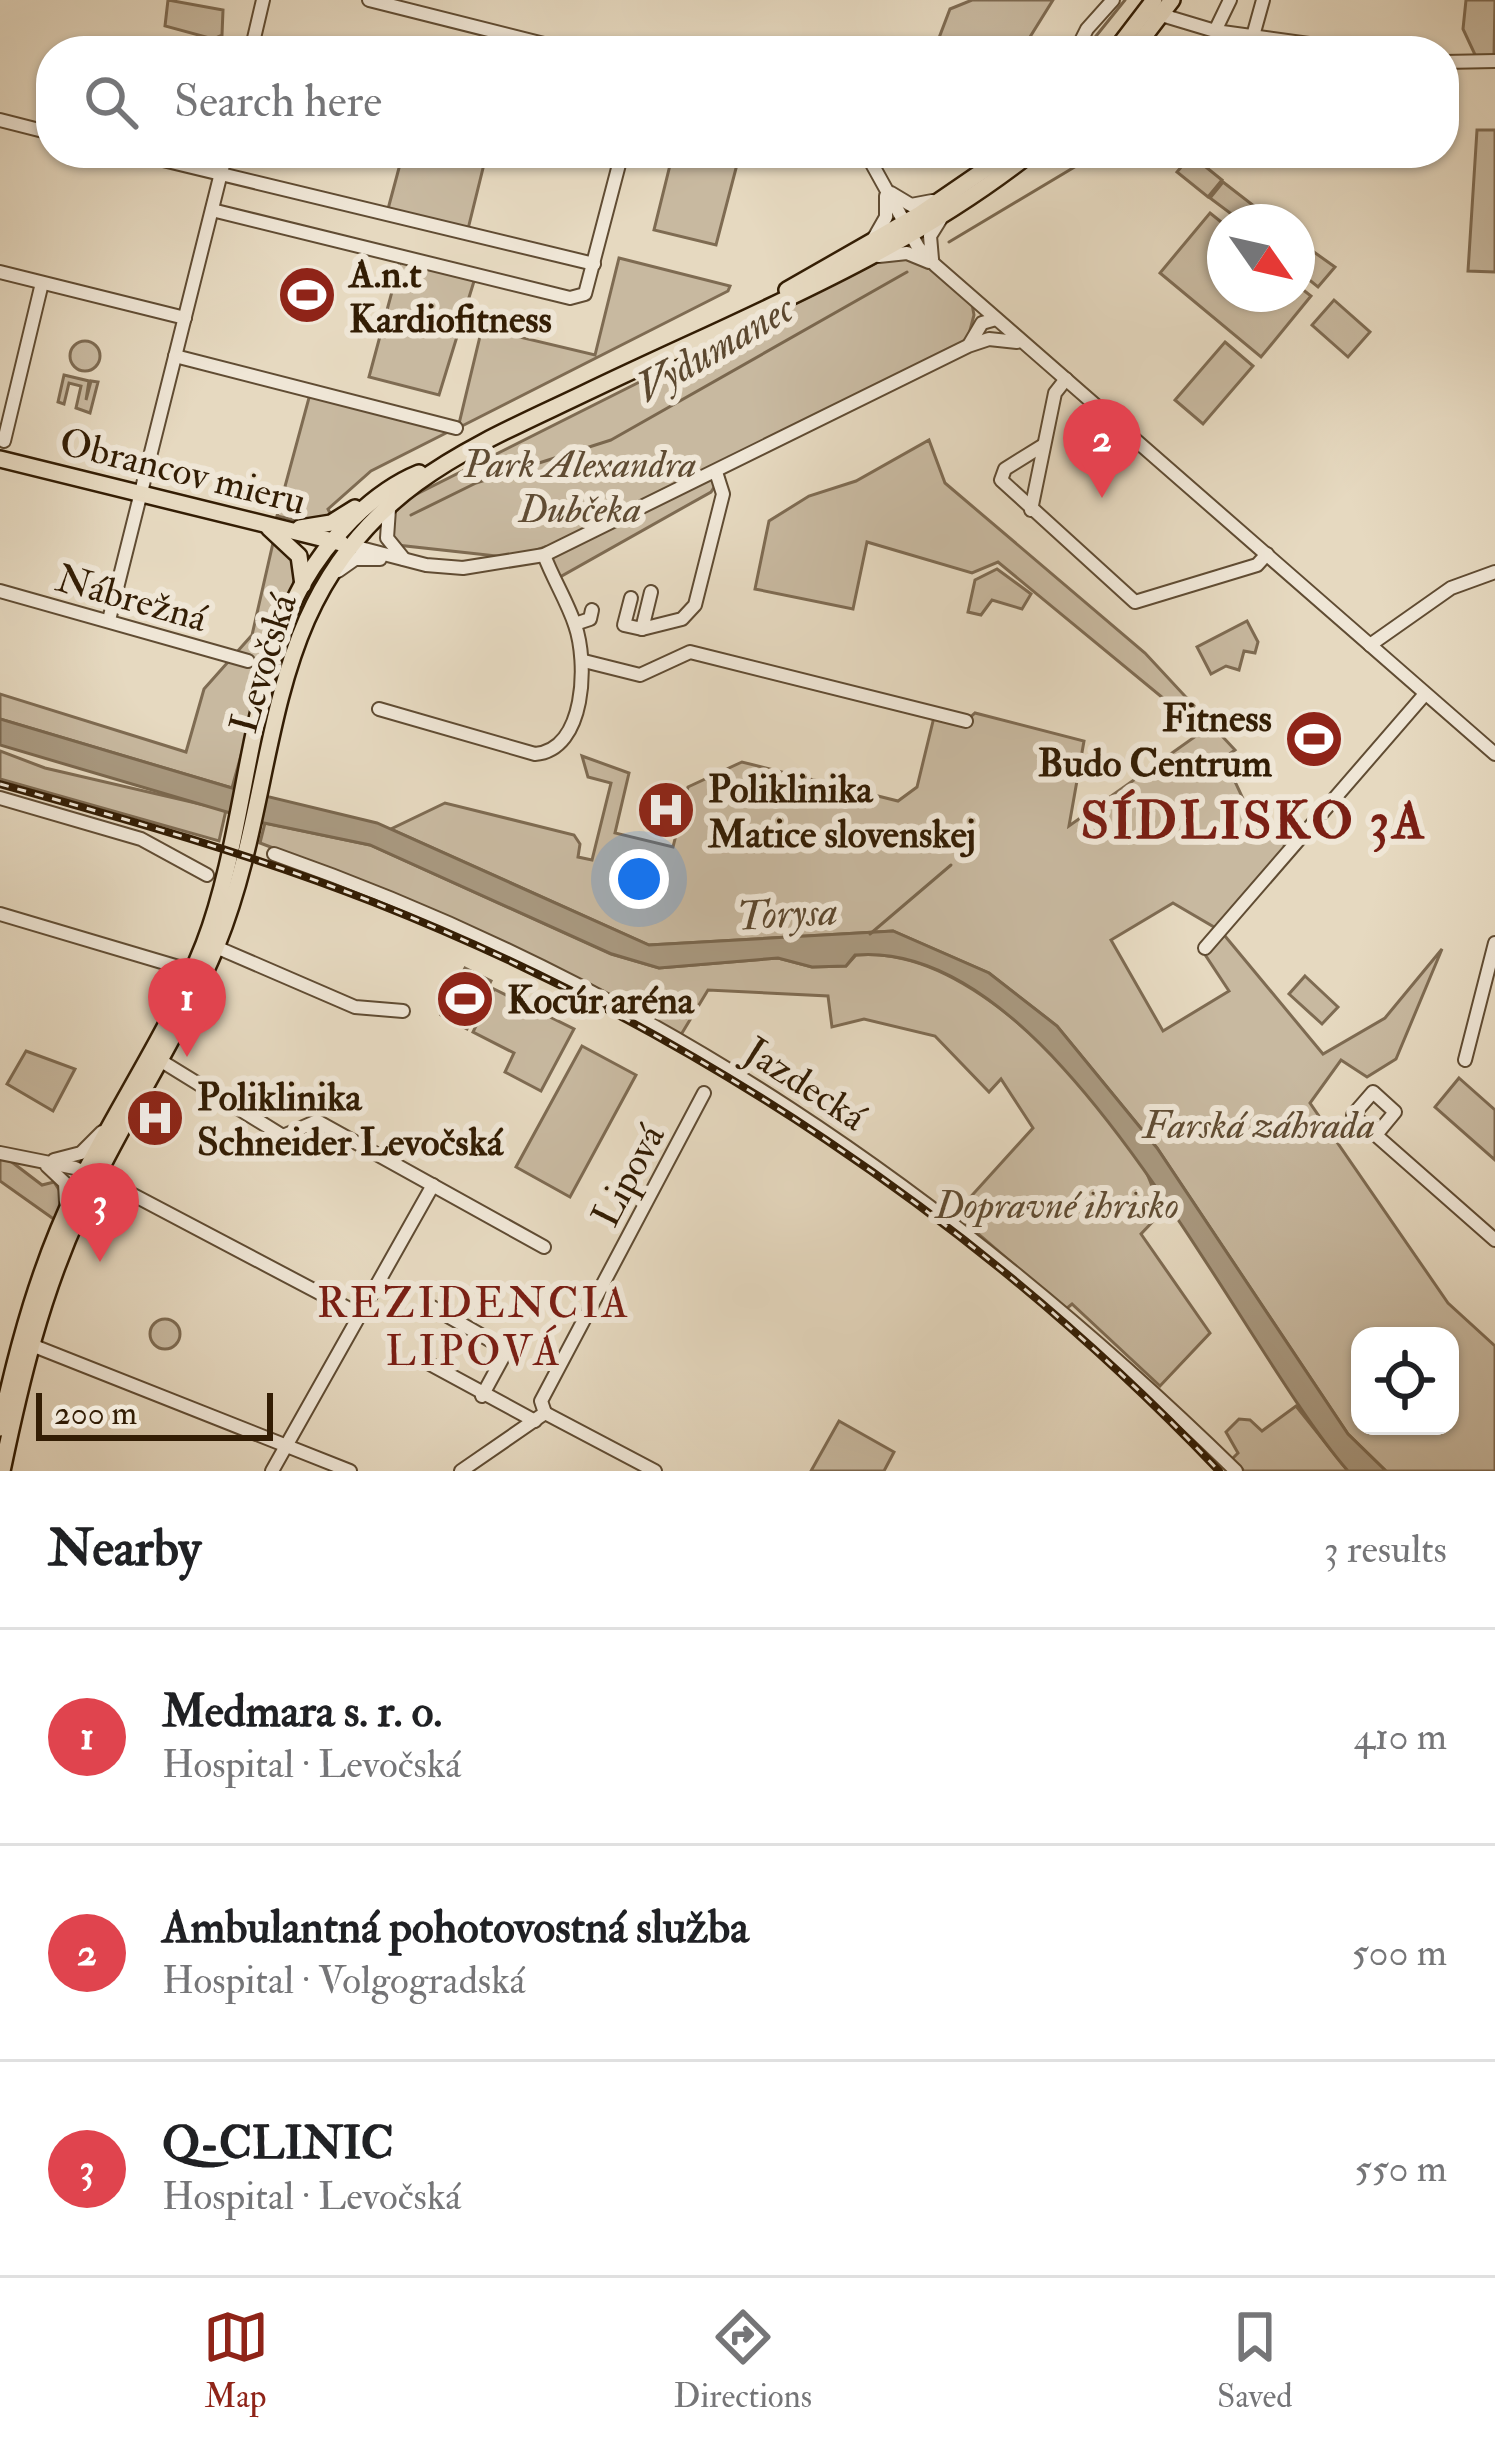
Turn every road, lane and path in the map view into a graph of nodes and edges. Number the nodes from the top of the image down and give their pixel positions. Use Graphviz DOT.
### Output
graph roads {
  1 [pos="263,0"];
  2 [pos="369,0"];
  3 [pos="1113,0"];
  4 [pos="1172,0"];
  5 [pos="1230,0"];
  6 [pos="1263,0"];
  7 [pos="1154,9"];
  8 [pos="1215,31"];
  9 [pos="255,36"];
  10 [pos="512,36"];
  11 [pos="1084,36"];
  12 [pos="1129,36"];
  13 [pos="1140,36"];
  14 [pos="1253,36"];
  15 [pos="1459,62"];
  16 [pos="1494,62"];
  17 [pos="0,120"];
  18 [pos="36,129"];
  19 [pos="195,168"];
  20 [pos="222,168"];
  21 [pos="618,168"];
  22 [pos="874,168"];
  23 [pos="989,168"];
  24 [pos="1010,168"];
  25 [pos="220,174"];
  26 [pos="972,180"];
  27 [pos="885,188"];
  28 [pos="212,210"];
  29 [pos="940,220"];
  30 [pos="909,230"];
  31 [pos="871,250"];
  32 [pos="594,263"];
  33 [pos="935,265"];
  34 [pos="0,272"];
  35 [pos="42,283"];
  36 [pos="973,299"];
  37 [pos="185,318"];
  38 [pos="996,319"];
  39 [pos="976,329"];
  40 [pos="988,339"];
  41 [pos="968,346"];
  42 [pos="1029,347"];
  43 [pos="176,356"];
  44 [pos="1066,379"];
  45 [pos="456,428"];
  46 [pos="4,441"];
  47 [pos="1042,446"];
  48 [pos="0,459"];
  49 [pos="716,472"];
  50 [pos="398,490"];
  51 [pos="142,492"];
  52 [pos="1031,510"];
  53 [pos="262,523"];
  54 [pos="341,543"];
  55 [pos="1267,554"];
  56 [pos="544,555"];
  57 [pos="405,560"];
  58 [pos="1495,572"];
  59 [pos="303,585"];
  60 [pos="0,591"];
  61 [pos="651,592"];
  62 [pos="632,598"];
  63 [pos="592,610"];
  64 [pos="109,620"];
  65 [pos="575,624"];
  66 [pos="642,629"];
  67 [pos="294,644"];
  68 [pos="1370,645"];
  69 [pos="248,661"];
  70 [pos="584,661"];
  71 [pos="1425,694"];
  72 [pos="379,709"];
  73 [pos="966,721"];
  74 [pos="1495,754"];
  75 [pos="255,781"];
  76 [pos="0,798"];
  77 [pos="244,831"];
  78 [pos="274,854"];
  79 [pos="207,875"];
  80 [pos="0,914"];
  81 [pos="1495,943"];
  82 [pos="216,947"];
  83 [pos="1205,948"];
  84 [pos="192,971"];
  85 [pos="403,1011"];
  86 [pos="158,1059"];
  87 [pos="1465,1060"];
  88 [pos="704,1093"];
  89 [pos="121,1105"];
  90 [pos="1376,1135"];
  91 [pos="0,1154"];
  92 [pos="29,1158"];
  93 [pos="91,1174"];
  94 [pos="433,1185"];
  95 [pos="62,1222"];
  96 [pos="1495,1240"];
  97 [pos="544,1246"];
  98 [pos="432,1307"];
  99 [pos="361,1315"];
  100 [pos="29,1344"];
  101 [pos="428,1363"];
  102 [pos="482,1396"];
  103 [pos="540,1417"];
  104 [pos="0,1428"];
  105 [pos="286,1444"];
  106 [pos="2,1471"];
  107 [pos="272,1471"];
  108 [pos="350,1471"];
  109 [pos="461,1471"];
  110 [pos="655,1471"];
  111 [pos="1236,1471"];
  1 -- 9 [label="street"];
  2 -- 10 [label="street"];
  3 -- 11 [label="street"];
  4 -- 7 [label="main road"];
  5 -- 8 [label="street"];
  6 -- 14 [label="street"];
  7 -- 8 [label="street"];
  7 -- 12 [label="main road"];
  7 -- 13 [label="main road"];
  8 -- 14 [label="street"];
  15 -- 16 [label="street"];
  17 -- 18 [label="street"];
  19 -- 25 [label="street"];
  20 -- 25 [label="street"];
  21 -- 32 [label="street"];
  22 -- 27 [label="street"];
  23 -- 26 [label="main road, Levočská"];
  24 -- 29 [label="main road, Levočská"];
  25 -- 28 [label="street"];
  25 -- 32 [label="street"];
  26 -- 27 [label="street"];
  26 -- 30 [label="main road, Levočská"];
  27 -- 30 [label="street"];
  27 -- 31 [label="street"];
  28 -- 32 [label="street"];
  28 -- 37 [label="street"];
  29 -- 30 [label="main road, Levočská"];
  29 -- 33 [label="street"];
  30 -- 31 [label="main road, Levočská"];
  30 -- 33 [label="street"];
  31 -- 33 [label="street"];
  31 -- 50 [label="main road, Levočská"];
  33 -- 36 [label="street"];
  34 -- 35 [label="street"];
  35 -- 37 [label="street"];
  35 -- 46 [label="street"];
  36 -- 38 [label="street"];
  36 -- 39 [label="street"];
  37 -- 43 [label="street"];
  38 -- 39 [label="street"];
  38 -- 40 [label="street"];
  38 -- 42 [label="street"];
  39 -- 41 [label="street"];
  40 -- 41 [label="street"];
  40 -- 42 [label="street"];
  41 -- 49 [label="street"];
  42 -- 44 [label="street"];
  43 -- 45 [label="street"];
  43 -- 51 [label="street"];
  44 -- 47 [label="street"];
  44 -- 55 [label="street"];
  47 -- 52 [label="street"];
  47 -- 52 [label="street"];
  48 -- 51 [label="main road, Obrancov mieru"];
  49 -- 56 [label="street"];
  49 -- 66 [label="street"];
  50 -- 53 [label="main road"];
  50 -- 54 [label="main road, Levočská"];
  50 -- 57 [label="street"];
  51 -- 53 [label="main road, Obrancov mieru"];
  51 -- 64 [label="street"];
  52 -- 55 [label="street"];
  53 -- 54 [label="main road, Obrancov mieru"];
  53 -- 59 [label="main road"];
  54 -- 57 [label="street"];
  54 -- 59 [label="main road, Levočská"];
  54 -- 67 [label="main road, Levočská"];
  55 -- 68 [label="street"];
  56 -- 57 [label="street"];
  56 -- 65 [label="street"];
  57 -- 67 [label="street"];
  58 -- 68 [label="street"];
  59 -- 75 [label="main road, Levočská"];
  60 -- 64 [label="street, Nábrežná"];
  61 -- 66 [label="street"];
  62 -- 66 [label="street"];
  63 -- 65 [label="street"];
  64 -- 69 [label="street, Nábrežná"];
  65 -- 70 [label="street"];
  67 -- 75 [label="main road, Levočská"];
  68 -- 71 [label="street"];
  70 -- 72 [label="street"];
  70 -- 73 [label="street"];
  71 -- 74 [label="street"];
  71 -- 83 [label="street"];
  75 -- 77 [label="main road"];
  76 -- 79 [label="street"];
  77 -- 82 [label="main road"];
  77 -- 84 [label="main road"];
  78 -- 111 [label="street, Jazdecká"];
  80 -- 84 [label="street"];
  81 -- 87 [label="street"];
  82 -- 85 [label="street"];
  82 -- 86 [label="main road"];
  84 -- 89 [label="main road"];
  86 -- 93 [label="main road"];
  86 -- 94 [label="street"];
  88 -- 103 [label="street, Lipová"];
  89 -- 92 [label="street"];
  89 -- 93 [label="main road"];
  90 -- 96 [label="street"];
  91 -- 92 [label="street"];
  92 -- 93 [label="street"];
  92 -- 95 [label="street"];
  93 -- 95 [label="main road"];
  93 -- 99 [label="street"];
  93 -- 100 [label="main road"];
  94 -- 97 [label="street"];
  94 -- 99 [label="street"];
  95 -- 104 [label="main road"];
  98 -- 102 [label="street"];
  99 -- 105 [label="street"];
  100 -- 105 [label="street"];
  100 -- 106 [label="main road"];
  101 -- 102 [label="street"];
  102 -- 103 [label="street"];
  103 -- 109 [label="street"];
  103 -- 110 [label="street"];
  105 -- 107 [label="street"];
  105 -- 108 [label="street"];
}
